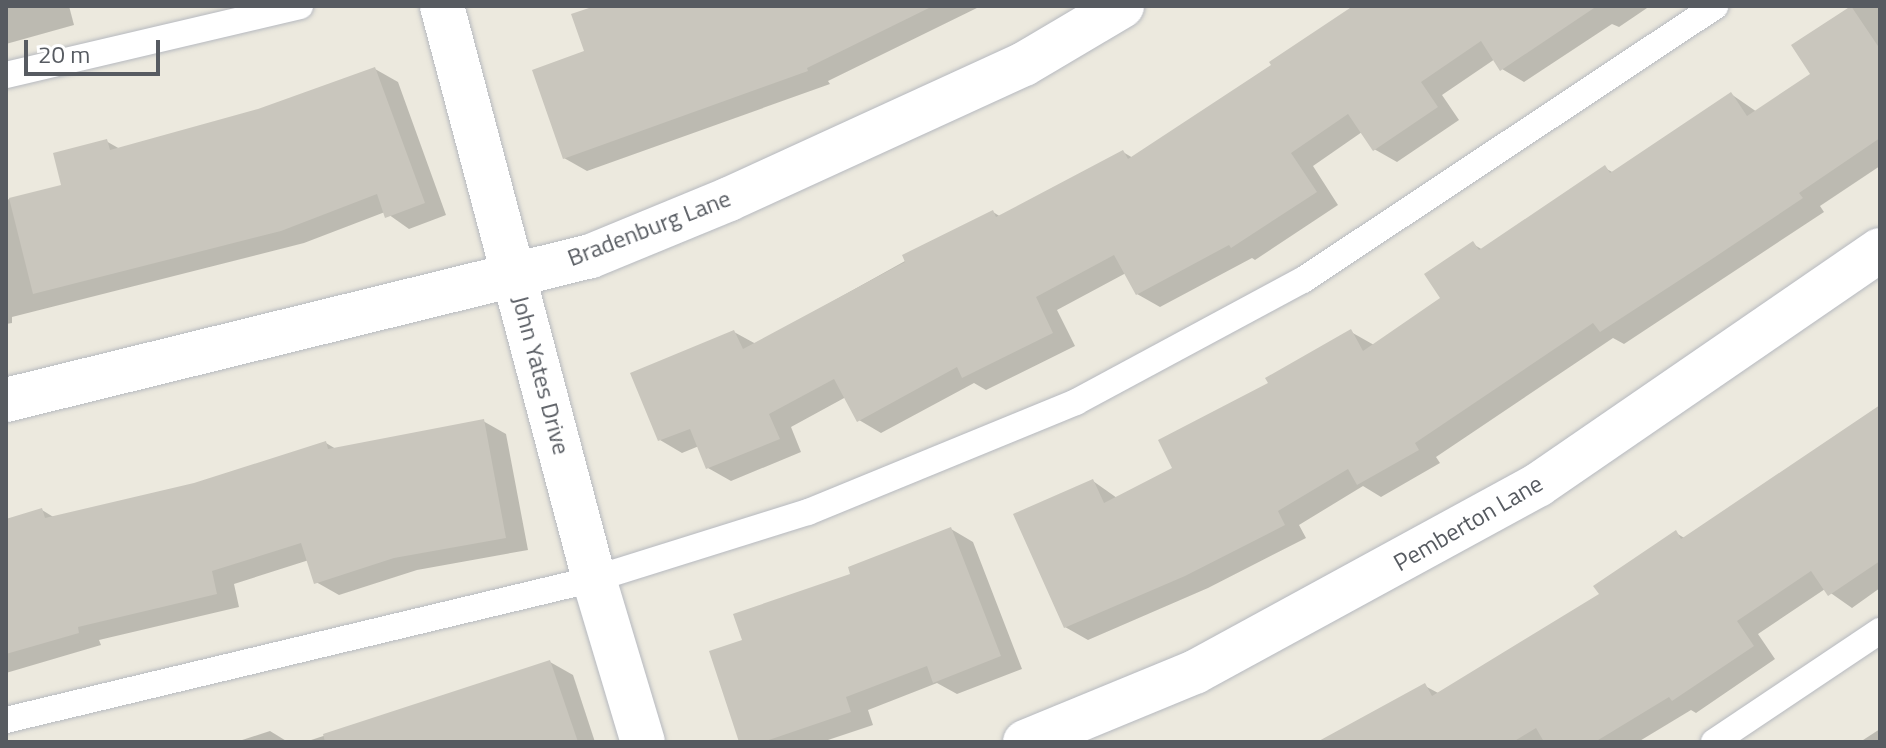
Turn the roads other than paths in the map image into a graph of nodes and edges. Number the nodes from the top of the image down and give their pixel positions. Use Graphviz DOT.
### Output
graph roads {
  1 [pos="300,6"];
  2 [pos="442,6"];
  3 [pos="1122,6"];
  4 [pos="1715,6"];
  5 [pos="6,75"];
  6 [pos="1880,250"];
  7 [pos="514,272"];
  8 [pos="6,400"];
  9 [pos="594,579"];
  10 [pos="1880,631"];
  11 [pos="6,720"];
  12 [pos="643,742"];
  13 [pos="1025,742"];
  14 [pos="1714,742"];
  1 -- 5 [label="lane"];
  2 -- 7 [label="street, John Yates Drive"];
  3 -- 7 [label="street, Bradenburg Lane"];
  4 -- 9 [label="lane"];
  6 -- 13 [label="street, Pemberton Lane"];
  7 -- 8 [label="street, Bradenburg Lane"];
  7 -- 9 [label="street, John Yates Drive"];
  9 -- 11 [label="lane"];
  9 -- 12 [label="street, John Yates Drive"];
  10 -- 14 [label="lane"];
}
